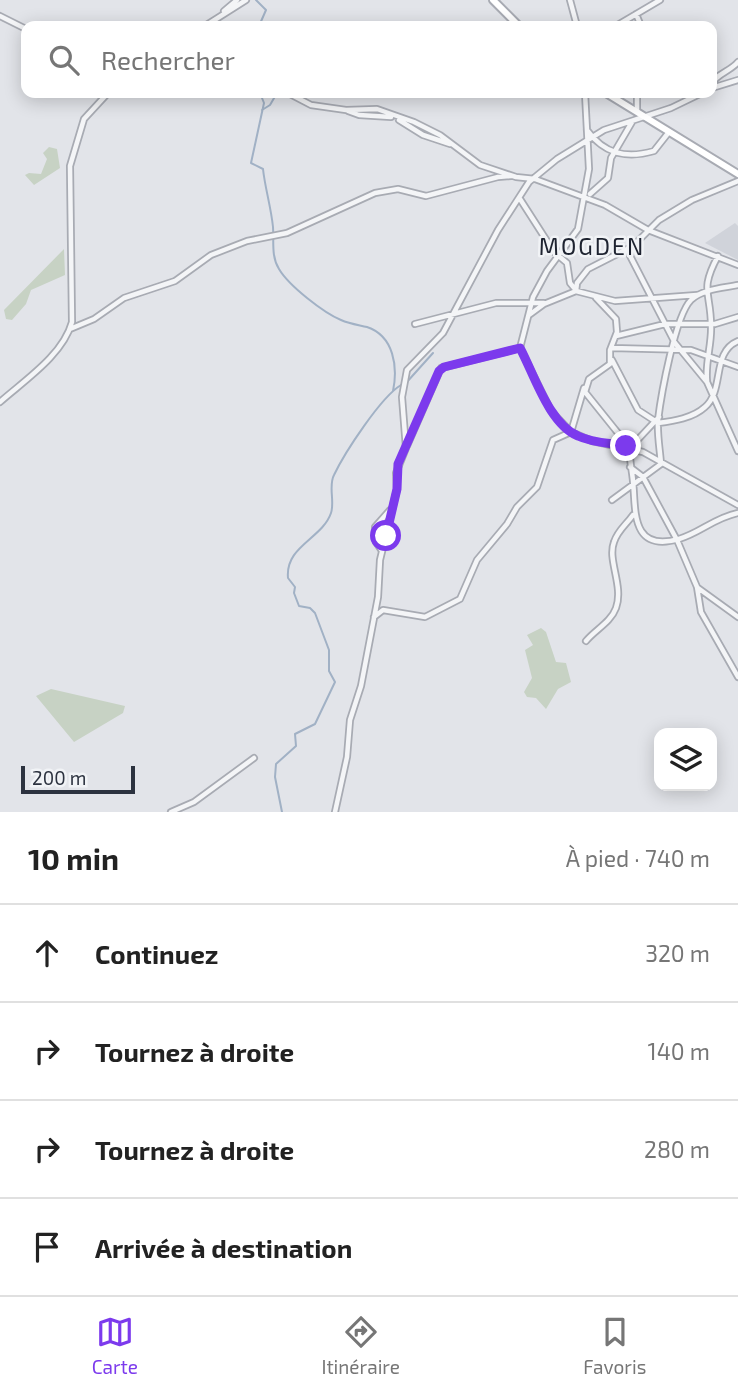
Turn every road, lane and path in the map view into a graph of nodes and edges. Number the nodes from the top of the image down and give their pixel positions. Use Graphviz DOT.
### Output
graph roads {
  1 [pos="237,0"];
  2 [pos="246,0"];
  3 [pos="493,0"];
  4 [pos="570,0"];
  5 [pos="660,0"];
  6 [pos="636,14"];
  7 [pos="0,16"];
  8 [pos="216,19"];
  9 [pos="213,21"];
  10 [pos="514,21"];
  11 [pos="576,21"];
  12 [pos="624,21"];
  13 [pos="639,21"];
  14 [pos="21,26"];
  15 [pos="738,62"];
  16 [pos="717,77"];
  17 [pos="738,80"];
  18 [pos="717,85"];
  19 [pos="103,98"];
  20 [pos="296,98"];
  21 [pos="585,98"];
  22 [pos="614,98"];
  23 [pos="638,98"];
  24 [pos="692,98"];
  25 [pos="640,113"];
  26 [pos="632,121"];
  27 [pos="587,130"];
  28 [pos="670,131"];
  29 [pos="592,137"];
  30 [pos="586,140"];
  31 [pos="613,153"];
  32 [pos="738,174"];
  33 [pos="516,177"];
  34 [pos="535,179"];
  35 [pos="738,181"];
  36 [pos="589,192"];
  37 [pos="519,198"];
  38 [pos="585,198"];
  39 [pos="595,201"];
  40 [pos="648,230"];
  41 [pos="627,250"];
  42 [pos="558,256"];
  43 [pos="718,256"];
  44 [pos="738,265"];
  45 [pos="738,285"];
  46 [pos="575,290"];
  47 [pos="702,294"];
  48 [pos="596,298"];
  49 [pos="651,300"];
  50 [pos="532,303"];
  51 [pos="546,303"];
  52 [pos="452,314"];
  53 [pos="528,316"];
  54 [pos="738,317"];
  55 [pos="415,324"];
  56 [pos="665,324"];
  57 [pos="678,324"];
  58 [pos="711,324"];
  59 [pos="70,329"];
  60 [pos="616,336"];
  61 [pos="738,341"];
  62 [pos="675,343"];
  63 [pos="520,348"];
  64 [pos="611,348"];
  65 [pos="676,350"];
  66 [pos="708,354"];
  67 [pos="611,359"];
  68 [pos="721,360"];
  69 [pos="738,367"];
  70 [pos="707,382"];
  71 [pos="584,388"];
  72 [pos="714,395"];
  73 [pos="0,402"];
  74 [pos="656,423"];
  75 [pos="571,432"];
  76 [pos="736,440"];
  77 [pos="630,448"];
  78 [pos="406,449"];
  79 [pos="738,451"];
  80 [pos="661,464"];
  81 [pos="631,467"];
  82 [pos="643,477"];
  83 [pos="633,482"];
  84 [pos="612,500"];
  85 [pos="738,505"];
  86 [pos="390,509"];
  87 [pos="738,513"];
  88 [pos="633,515"];
  89 [pos="677,540"];
  90 [pos="382,551"];
  91 [pos="698,587"];
  92 [pos="738,617"];
  93 [pos="373,618"];
  94 [pos="586,641"];
  95 [pos="738,677"];
  96 [pos="254,758"];
  97 [pos="171,812"];
  98 [pos="335,812"];
  1 -- 8 [label="street"];
  2 -- 8 [label="street"];
  3 -- 10 [label="street"];
  4 -- 11 [label="street"];
  5 -- 6 [label="street"];
  6 -- 12 [label="street"];
  6 -- 13 [label="street"];
  7 -- 14 [label="street"];
  8 -- 9 [label="street"];
  15 -- 16 [label="street"];
  17 -- 18 [label="street"];
  19 -- 59 [label="street"];
  20 -- 33 [label="street"];
  21 -- 27 [label="street"];
  22 -- 25 [label="street"];
  23 -- 25 [label="street"];
  24 -- 25 [label="street"];
  25 -- 26 [label="street"];
  25 -- 28 [label="street"];
  26 -- 29 [label="street"];
  26 -- 31 [label="street"];
  27 -- 29 [label="street"];
  27 -- 30 [label="street"];
  28 -- 31 [label="street"];
  28 -- 32 [label="street"];
  29 -- 30 [label="street"];
  29 -- 31 [label="street"];
  30 -- 34 [label="street"];
  30 -- 36 [label="street"];
  31 -- 36 [label="street"];
  33 -- 34 [label="street"];
  33 -- 59 [label="street"];
  34 -- 37 [label="street"];
  34 -- 38 [label="street"];
  35 -- 40 [label="street"];
  36 -- 38 [label="street"];
  36 -- 39 [label="street"];
  37 -- 42 [label="street"];
  37 -- 52 [label="street"];
  38 -- 39 [label="street"];
  38 -- 42 [label="street"];
  39 -- 40 [label="street"];
  40 -- 41 [label="street"];
  40 -- 43 [label="street"];
  41 -- 46 [label="street"];
  41 -- 49 [label="street"];
  42 -- 46 [label="street"];
  42 -- 50 [label="street"];
  43 -- 44 [label="street"];
  43 -- 47 [label="street"];
  45 -- 47 [label="street"];
  46 -- 48 [label="street"];
  46 -- 51 [label="street"];
  47 -- 49 [label="street"];
  47 -- 57 [label="street"];
  47 -- 58 [label="street"];
  48 -- 49 [label="street"];
  48 -- 60 [label="street"];
  49 -- 56 [label="street"];
  50 -- 51 [label="street"];
  50 -- 52 [label="street"];
  50 -- 53 [label="street"];
  51 -- 53 [label="street"];
  52 -- 55 [label="street"];
  52 -- 78 [label="street"];
  53 -- 63 [label="street"];
  54 -- 58 [label="street"];
  56 -- 57 [label="street"];
  56 -- 60 [label="street"];
  56 -- 62 [label="street"];
  57 -- 58 [label="street"];
  57 -- 62 [label="street"];
  58 -- 66 [label="street"];
  59 -- 73 [label="street"];
  60 -- 64 [label="street"];
  61 -- 68 [label="street"];
  62 -- 65 [label="street"];
  63 -- 75 [label="street"];
  63 -- 78 [label="street"];
  64 -- 65 [label="street"];
  64 -- 67 [label="street"];
  65 -- 66 [label="street"];
  65 -- 70 [label="street"];
  65 -- 74 [label="street"];
  66 -- 68 [label="street"];
  66 -- 70 [label="street"];
  67 -- 71 [label="street"];
  67 -- 74 [label="street"];
  68 -- 69 [label="street"];
  68 -- 72 [label="street"];
  70 -- 72 [label="street"];
  71 -- 75 [label="street"];
  71 -- 77 [label="street"];
  72 -- 74 [label="street"];
  72 -- 76 [label="street"];
  74 -- 77 [label="street"];
  74 -- 80 [label="street"];
  75 -- 77 [label="street"];
  75 -- 93 [label="street"];
  76 -- 79 [label="street"];
  77 -- 80 [label="street"];
  77 -- 81 [label="street"];
  78 -- 86 [label="street"];
  80 -- 82 [label="street"];
  80 -- 85 [label="street"];
  81 -- 82 [label="street"];
  81 -- 83 [label="street"];
  82 -- 83 [label="street"];
  82 -- 89 [label="street"];
  83 -- 84 [label="street"];
  83 -- 88 [label="street"];
  86 -- 90 [label="street"];
  86 -- 90 [label="street"];
  87 -- 89 [label="street"];
  88 -- 89 [label="street"];
  88 -- 94 [label="street"];
  89 -- 91 [label="street"];
  90 -- 93 [label="street"];
  91 -- 92 [label="street"];
  91 -- 95 [label="street"];
  93 -- 98 [label="street"];
  96 -- 97 [label="street"];
}
